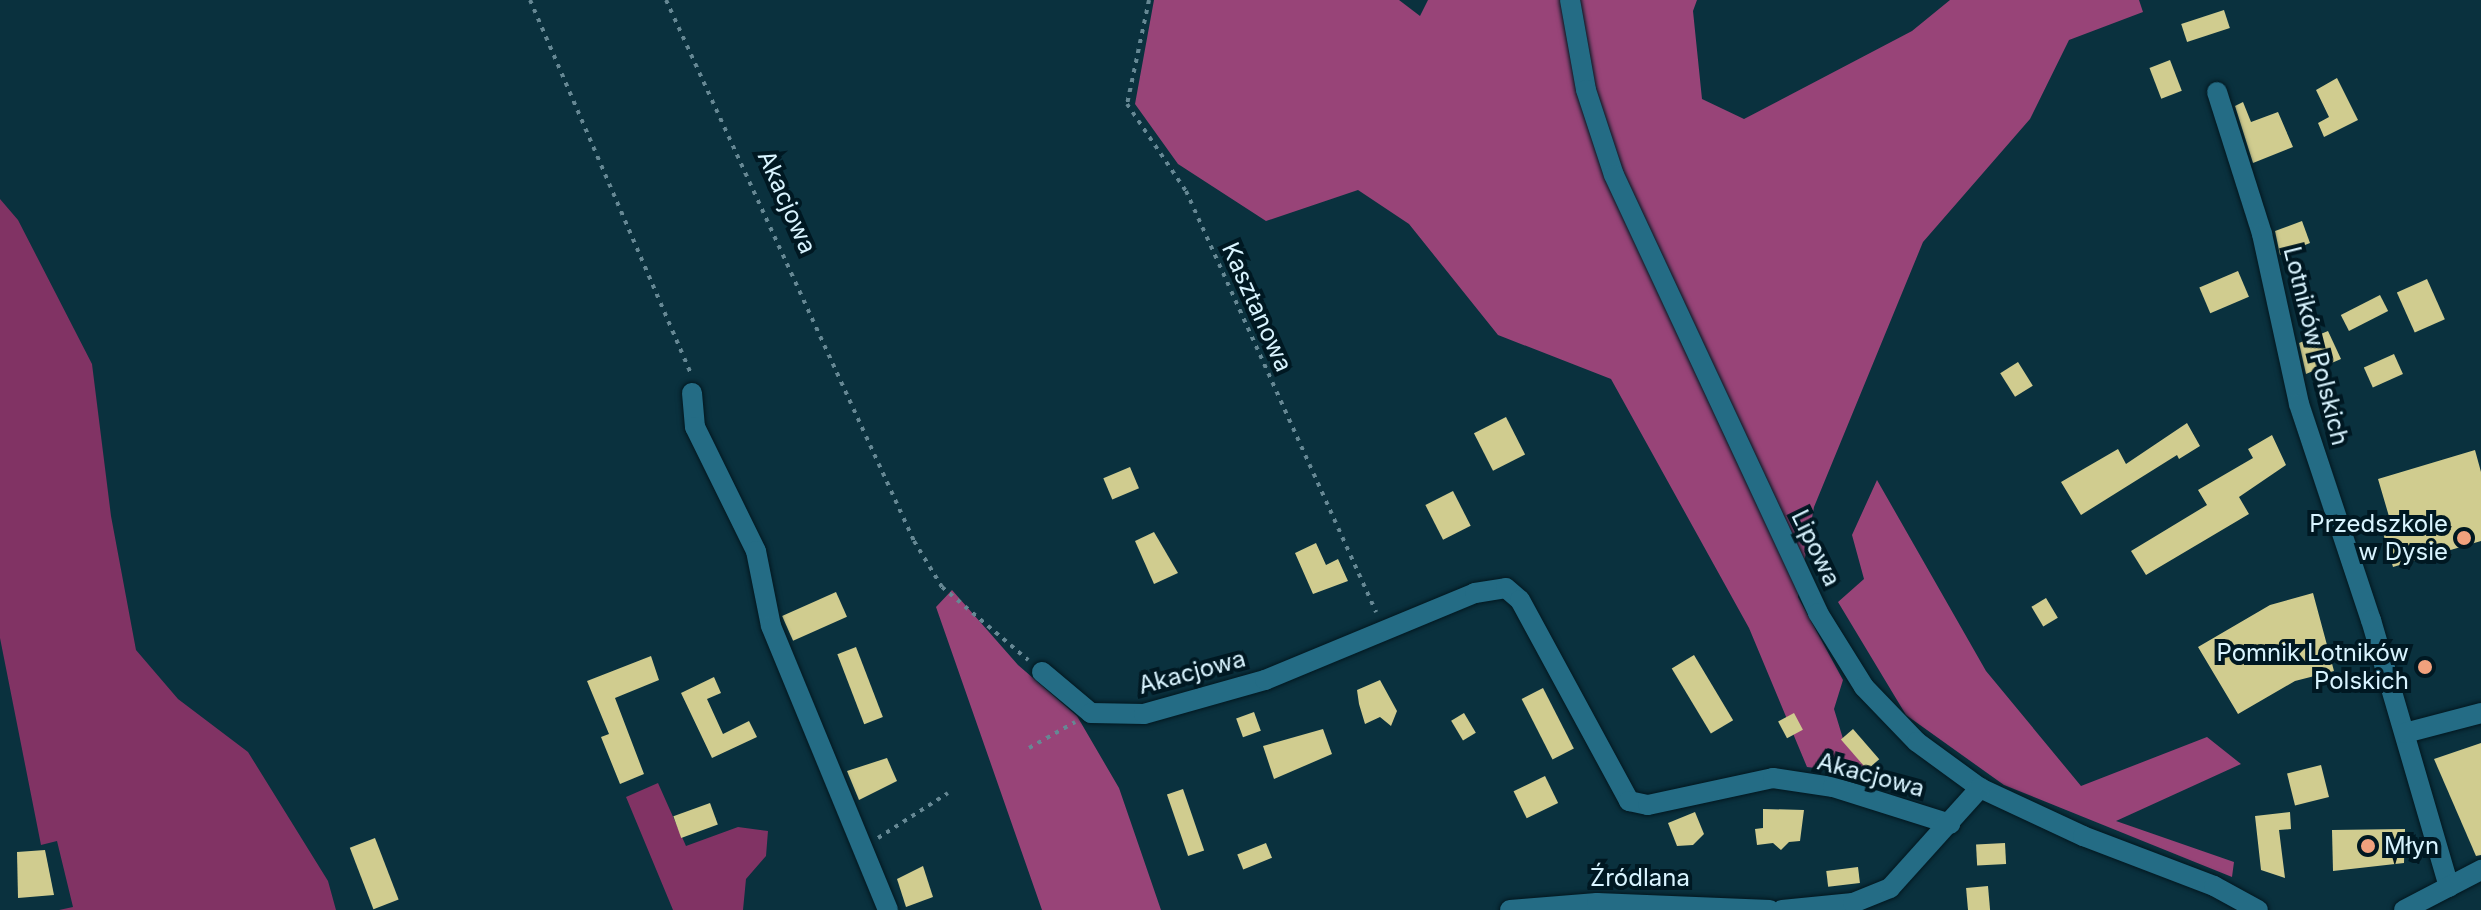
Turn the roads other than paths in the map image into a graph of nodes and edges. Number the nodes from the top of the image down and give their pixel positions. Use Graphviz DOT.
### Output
graph roads {
  1 [pos="1570,0"];
  2 [pos="2217,92"];
  3 [pos="692,393"];
  4 [pos="1042,672"];
  5 [pos="2481,713"];
  6 [pos="2405,733"];
  7 [pos="1980,788"];
  8 [pos="1950,824"];
  9 [pos="2481,870"];
  10 [pos="2449,887"];
  11 [pos="888,910"];
  12 [pos="1510,910"];
  13 [pos="1770,910"];
  14 [pos="1782,910"];
  15 [pos="2258,910"];
  16 [pos="2404,910"];
  1 -- 7 [label="street, Lipowa"];
  2 -- 6 [label="street, Lotników Polskich"];
  3 -- 11 [label="street"];
  4 -- 8 [label="street, Akacjowa"];
  5 -- 6 [label="street"];
  6 -- 10 [label="street, Lotników Polskich"];
  7 -- 8 [label="street"];
  7 -- 15 [label="street, Lipowa"];
  8 -- 14 [label="street"];
  9 -- 10 [label="street"];
  10 -- 16 [label="street"];
  12 -- 13 [label="street, Źródlana"];
}
